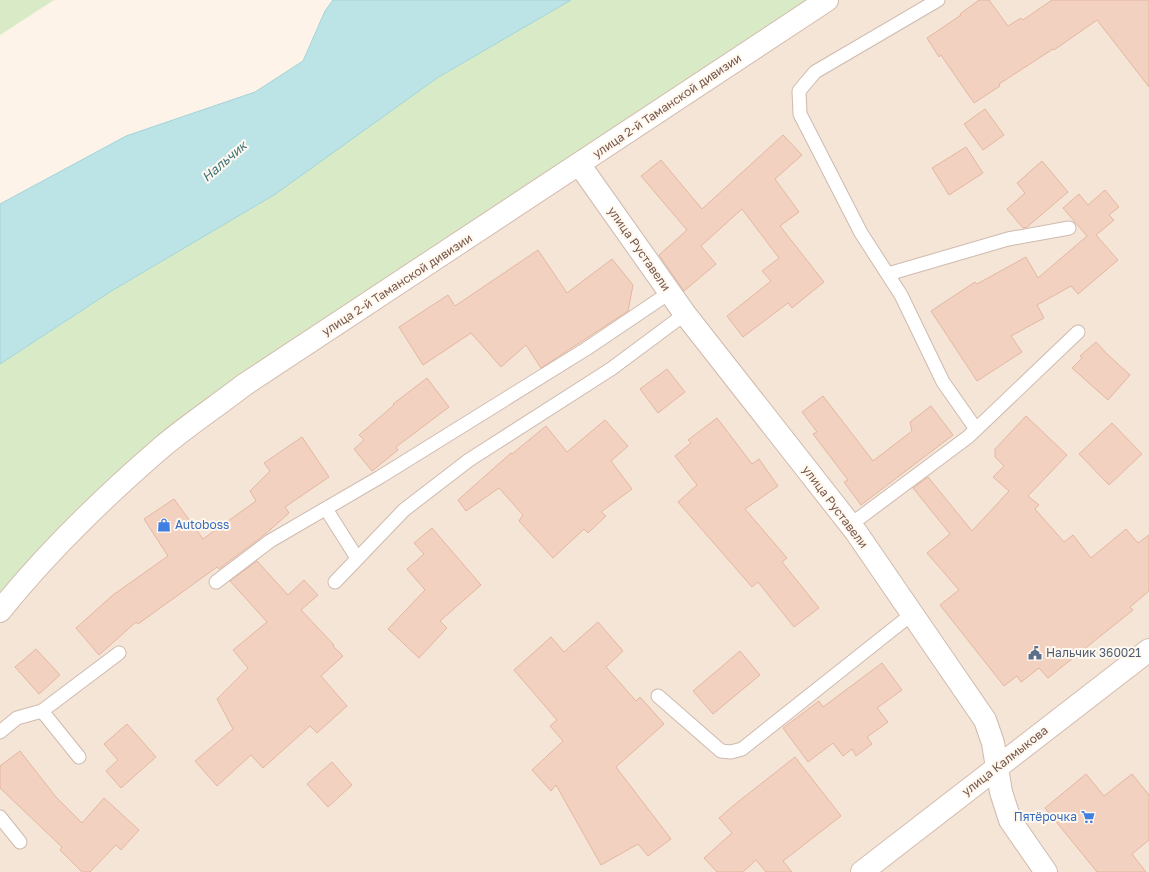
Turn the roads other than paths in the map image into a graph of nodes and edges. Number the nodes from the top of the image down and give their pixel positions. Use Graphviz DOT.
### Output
graph roads {
  1 [pos="827,0"];
  2 [pos="938,0"];
  3 [pos="579,164"];
  4 [pos="1069,228"];
  5 [pos="888,274"];
  6 [pos="670,293"];
  7 [pos="685,314"];
  8 [pos="1078,332"];
  9 [pos="976,429"];
  10 [pos="326,509"];
  11 [pos="850,524"];
  12 [pos="357,558"];
  13 [pos="216,582"];
  14 [pos="335,582"];
  15 [pos="0,611"];
  16 [pos="912,614"];
  17 [pos="1149,650"];
  18 [pos="119,653"];
  19 [pos="658,696"];
  20 [pos="42,711"];
  21 [pos="0,732"];
  22 [pos="79,757"];
  23 [pos="996,768"];
  24 [pos="0,817"];
  25 [pos="20,842"];
  26 [pos="862,872"];
  27 [pos="1046,872"];
  1 -- 3 [label="street, улица 2-й Таманской дивизии"];
  2 -- 5 [label="lane"];
  3 -- 6 [label="street, улица Руставели"];
  3 -- 15 [label="street, улица 2-й Таманской дивизии"];
  4 -- 5 [label="lane"];
  5 -- 9 [label="lane"];
  6 -- 7 [label="street, улица Руставели"];
  6 -- 10 [label="lane"];
  7 -- 11 [label="street, улица Руставели"];
  7 -- 12 [label="lane"];
  8 -- 9 [label="lane"];
  9 -- 11 [label="lane"];
  10 -- 12 [label="lane"];
  10 -- 13 [label="lane"];
  11 -- 16 [label="street, улица Руставели"];
  12 -- 14 [label="lane"];
  16 -- 19 [label="lane"];
  16 -- 23 [label="street, улица Руставели"];
  17 -- 23 [label="street, улица Калмыкова"];
  18 -- 20 [label="lane"];
  20 -- 21 [label="lane"];
  20 -- 22 [label="lane"];
  23 -- 26 [label="street, улица Калмыкова"];
  23 -- 27 [label="street, улица Руставели"];
  24 -- 25 [label="lane"];
}
